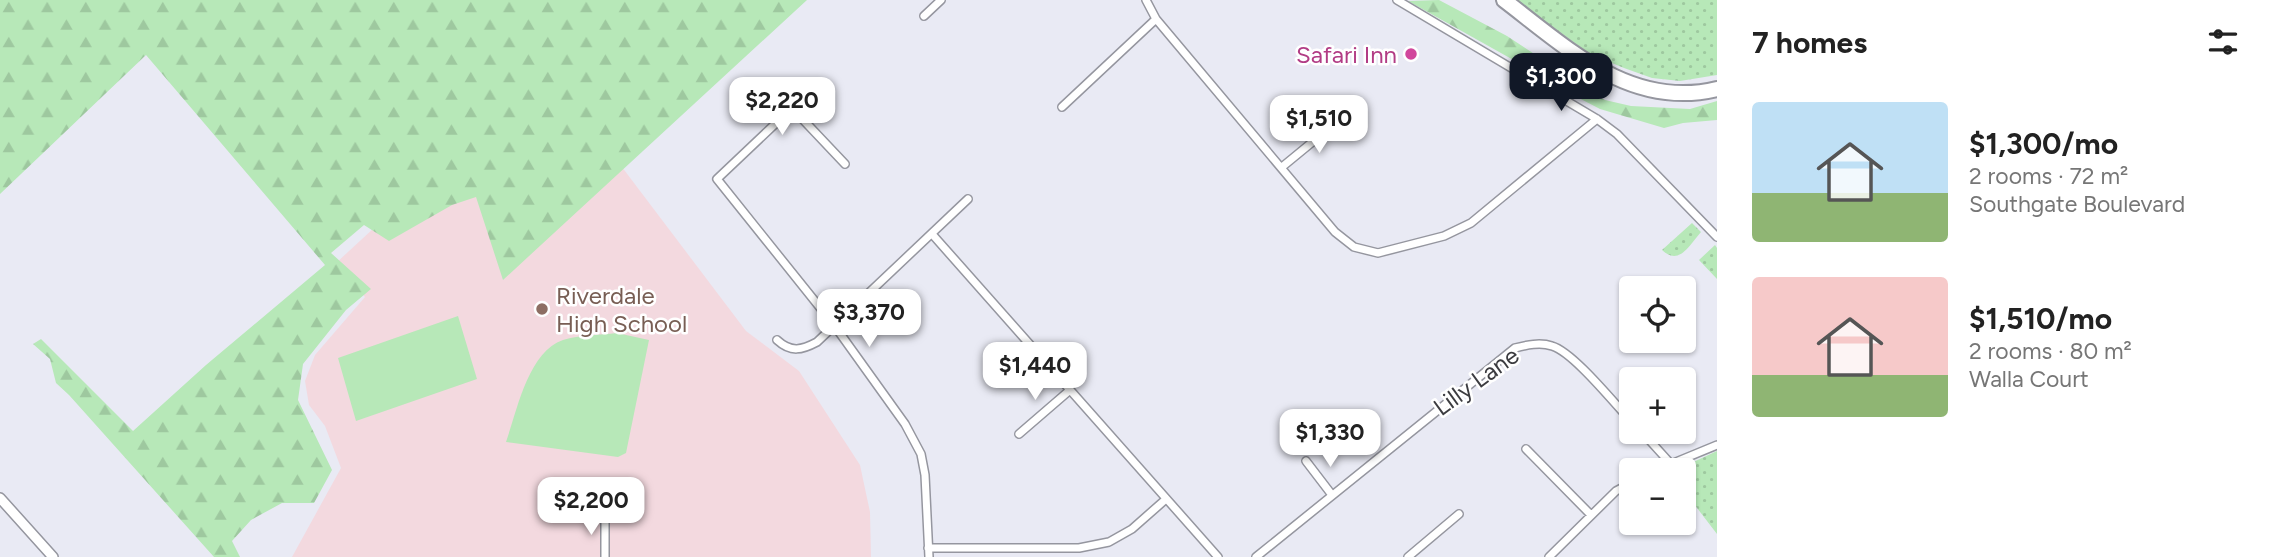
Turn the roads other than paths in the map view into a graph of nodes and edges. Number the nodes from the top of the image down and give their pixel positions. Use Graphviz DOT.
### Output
graph roads {
  1 [pos="941,0"];
  2 [pos="1146,0"];
  3 [pos="1397,0"];
  4 [pos="1504,0"];
  5 [pos="924,16"];
  6 [pos="1156,19"];
  7 [pos="1717,89"];
  8 [pos="1062,107"];
  9 [pos="1597,119"];
  10 [pos="1338,121"];
  11 [pos="845,164"];
  12 [pos="1282,167"];
  13 [pos="968,199"];
  14 [pos="932,234"];
  15 [pos="1717,237"];
  16 [pos="834,325"];
  17 [pos="777,340"];
  18 [pos="1070,390"];
  19 [pos="1619,408"];
  20 [pos="1019,434"];
  21 [pos="1653,444"];
  22 [pos="1717,445"];
  23 [pos="1526,449"];
  24 [pos="1666,458"];
  25 [pos="1686,458"];
  26 [pos="1306,461"];
  27 [pos="1619,489"];
  28 [pos="1332,495"];
  29 [pos="0,498"];
  30 [pos="1166,499"];
  31 [pos="1459,514"];
  32 [pos="1591,515"];
  33 [pos="605,517"];
  34 [pos="929,553"];
  35 [pos="53,557"];
  36 [pos="605,557"];
  37 [pos="1218,557"];
  38 [pos="1256,557"];
  39 [pos="1408,557"];
  40 [pos="1549,557"];
  1 -- 5 [label="street"];
  2 -- 6 [label="street"];
  3 -- 9 [label="street"];
  4 -- 7 [label="highway"];
  6 -- 8 [label="street"];
  6 -- 12 [label="street"];
  9 -- 12 [label="street"];
  9 -- 15 [label="street"];
  10 -- 12 [label="street"];
  11 -- 16 [label="street"];
  13 -- 14 [label="street"];
  14 -- 16 [label="street"];
  14 -- 18 [label="street"];
  16 -- 17 [label="street"];
  16 -- 34 [label="street"];
  18 -- 20 [label="street"];
  18 -- 30 [label="street"];
  19 -- 28 [label="street, Lilly Lane"];
  21 -- 24 [label="street"];
  22 -- 25 [label="street"];
  23 -- 32 [label="street"];
  26 -- 28 [label="street"];
  27 -- 32 [label="street"];
  28 -- 38 [label="street, Lilly Lane"];
  29 -- 35 [label="street"];
  30 -- 34 [label="street"];
  30 -- 37 [label="street"];
  31 -- 39 [label="street"];
  32 -- 40 [label="street"];
  33 -- 36 [label="street"];
}
